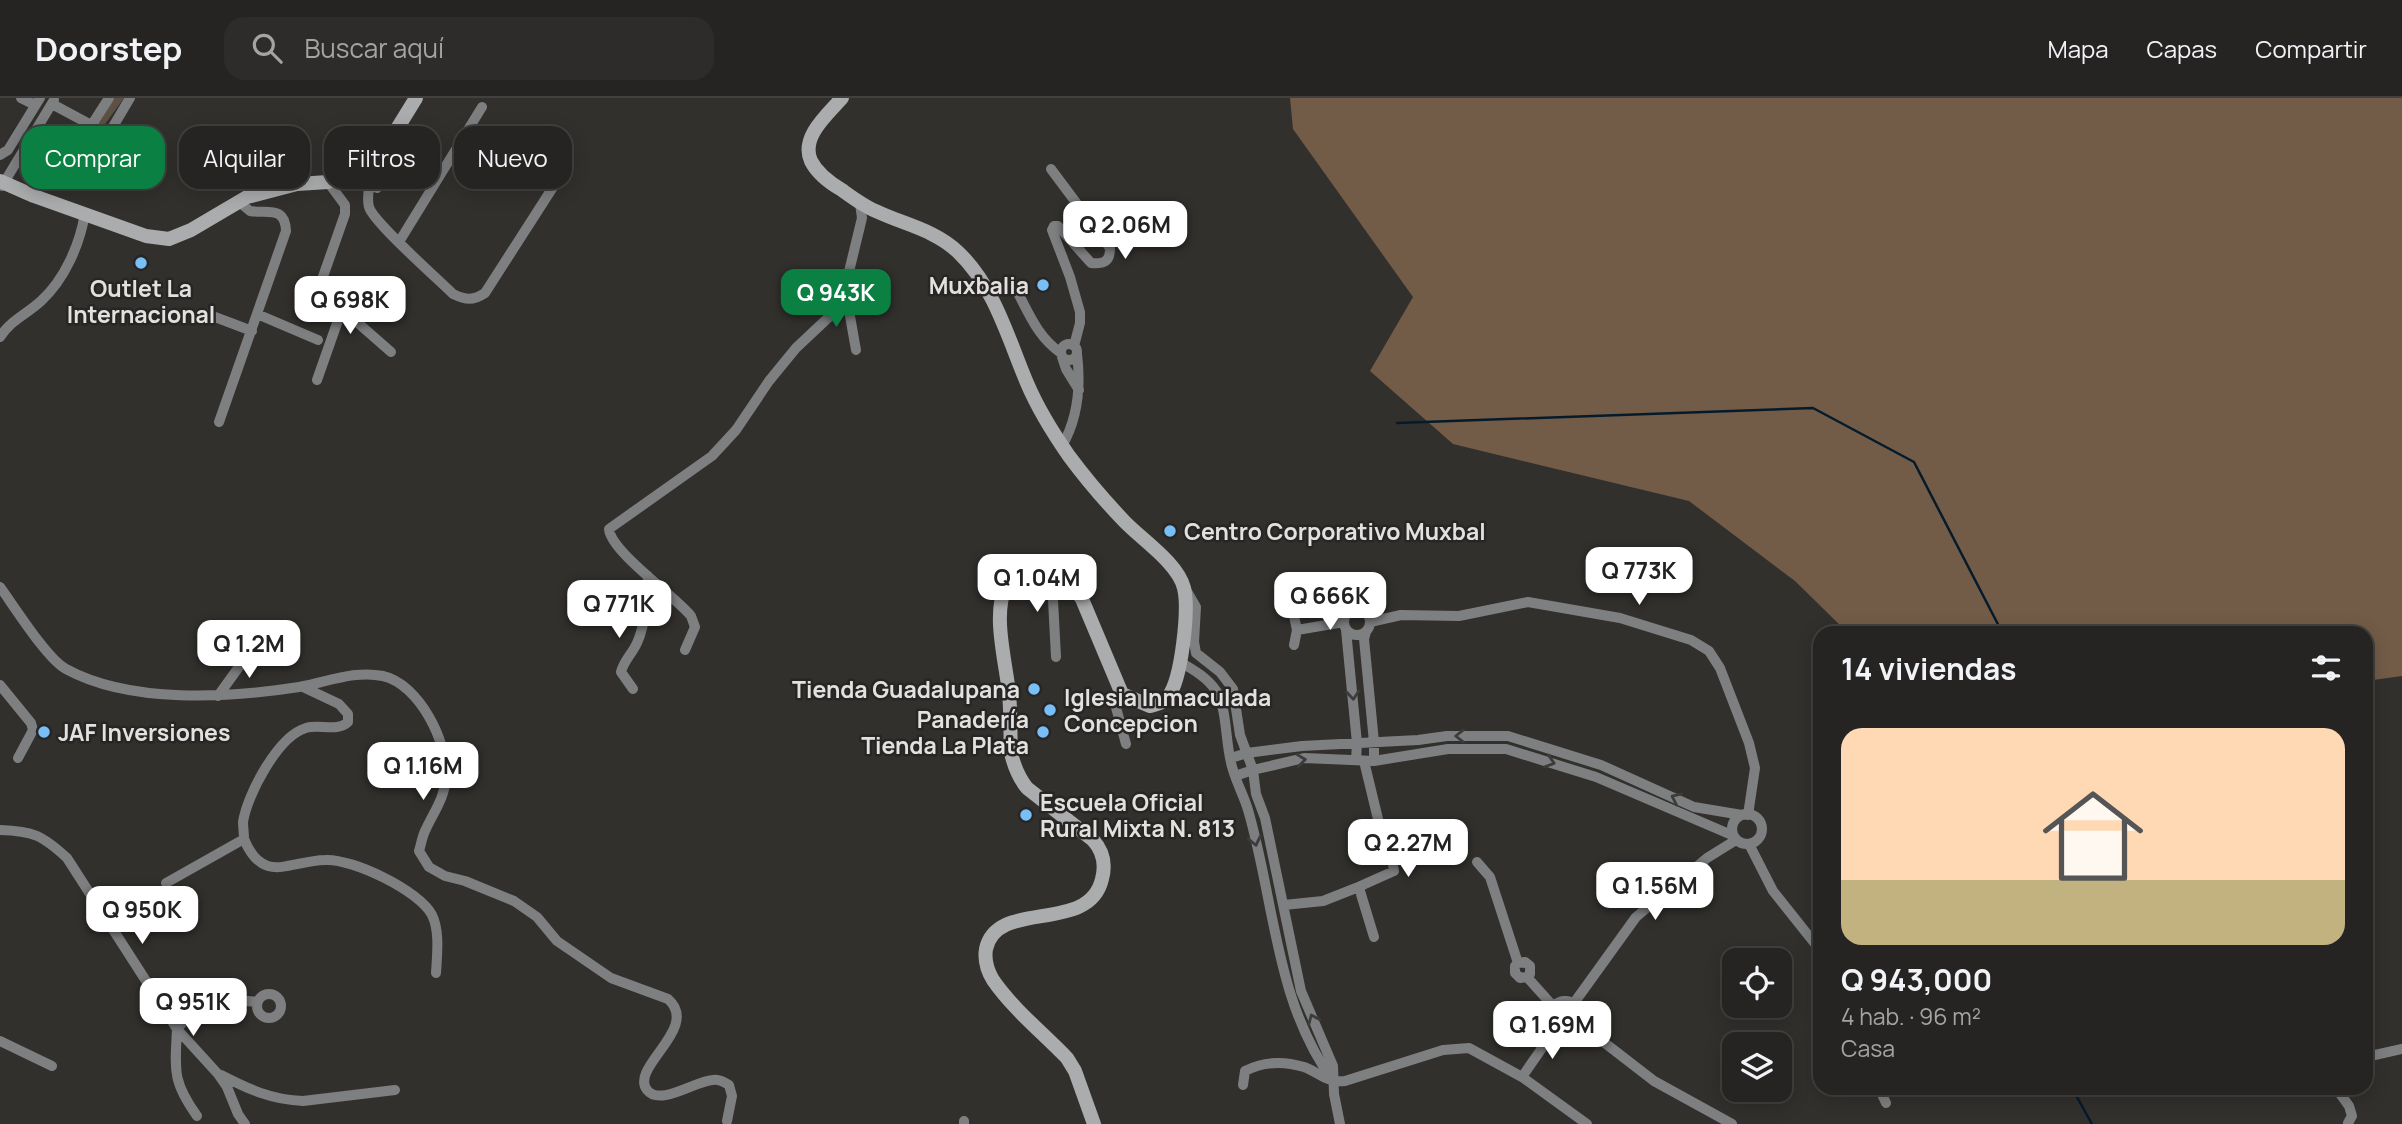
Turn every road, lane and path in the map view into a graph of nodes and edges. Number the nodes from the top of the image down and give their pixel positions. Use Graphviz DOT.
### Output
graph roads {
  1 [pos="21,98"];
  2 [pos="108,98"];
  3 [pos="131,98"];
  4 [pos="416,98"];
  5 [pos="842,98"];
  6 [pos="54,101"];
  7 [pos="37,102"];
  8 [pos="482,107"];
  9 [pos="91,126"];
  10 [pos="114,126"];
  11 [pos="399,126"];
  12 [pos="0,155"];
  13 [pos="1051,169"];
  14 [pos="324,183"];
  15 [pos="1,185"];
  16 [pos="333,189"];
  17 [pos="371,189"];
  18 [pos="376,189"];
  19 [pos="552,189"];
  20 [pos="238,201"];
  21 [pos="860,203"];
  22 [pos="85,213"];
  23 [pos="374,215"];
  24 [pos="399,242"];
  25 [pos="1018,293"];
  26 [pos="846,301"];
  27 [pos="342,309"];
  28 [pos="207,314"];
  29 [pos="257,314"];
  30 [pos="252,331"];
  31 [pos="0,337"];
  32 [pos="318,340"];
  33 [pos="856,350"];
  34 [pos="1076,350"];
  35 [pos="391,352"];
  36 [pos="1062,355"];
  37 [pos="317,380"];
  38 [pos="1079,390"];
  39 [pos="219,422"];
  40 [pos="1062,446"];
  41 [pos="1058,575"];
  42 [pos="649,576"];
  43 [pos="1184,586"];
  44 [pos="0,587"];
  45 [pos="1292,607"];
  46 [pos="1345,626"];
  47 [pos="1368,627"];
  48 [pos="1297,630"];
  49 [pos="1294,645"];
  50 [pos="254,646"];
  51 [pos="685,650"];
  52 [pos="1056,657"];
  53 [pos="1180,662"];
  54 [pos="0,685"];
  55 [pos="302,687"];
  56 [pos="633,689"];
  57 [pos="1121,689"];
  58 [pos="219,696"];
  59 [pos="1374,742"];
  60 [pos="1357,743"];
  61 [pos="1126,744"];
  62 [pos="1247,753"];
  63 [pos="18,758"];
  64 [pos="1231,758"];
  65 [pos="1365,761"];
  66 [pos="1253,770"];
  67 [pos="1235,776"];
  68 [pos="1745,815"];
  69 [pos="1378,819"];
  70 [pos="1387,830"];
  71 [pos="0,831"];
  72 [pos="1735,838"];
  73 [pos="244,839"];
  74 [pos="1749,844"];
  75 [pos="1477,862"];
  76 [pos="166,883"];
  77 [pos="1356,888"];
  78 [pos="1284,905"];
  79 [pos="1374,937"];
  80 [pos="1813,941"];
  81 [pos="436,973"];
  82 [pos="257,1002"];
  83 [pos="1574,1003"];
  84 [pos="1553,1006"];
  85 [pos="1579,1023"];
  86 [pos="1556,1028"];
  87 [pos="177,1029"];
  88 [pos="0,1041"];
  89 [pos="2402,1049"];
  90 [pos="2373,1056"];
  91 [pos="52,1066"];
  92 [pos="218,1074"];
  93 [pos="1521,1077"];
  94 [pos="1334,1082"];
  95 [pos="1243,1085"];
  96 [pos="395,1090"];
  97 [pos="1882,1095"];
  98 [pos="2341,1095"];
  99 [pos="1886,1103"];
  100 [pos="197,1116"];
  101 [pos="727,1121"];
  102 [pos="245,1124"];
  103 [pos="1094,1124"];
  104 [pos="1340,1124"];
  105 [pos="1587,1124"];
  106 [pos="1732,1124"];
  107 [pos="2348,1124"];
  1 -- 7 [label="street"];
  2 -- 9 [label="street"];
  3 -- 10 [label="street"];
  4 -- 11 [label="main road"];
  5 -- 21 [label="main road"];
  6 -- 9 [label="street"];
  6 -- 15 [label="street"];
  7 -- 12 [label="street"];
  8 -- 24 [label="street"];
  13 -- 34 [label="street"];
  14 -- 20 [label="main road"];
  15 -- 22 [label="main road"];
  16 -- 27 [label="street"];
  17 -- 23 [label="street"];
  18 -- 23 [label="street"];
  19 -- 24 [label="street"];
  20 -- 22 [label="main road"];
  20 -- 29 [label="street"];
  21 -- 26 [label="street"];
  21 -- 40 [label="main road"];
  22 -- 31 [label="street"];
  23 -- 24 [label="street"];
  25 -- 36 [label="street"];
  26 -- 33 [label="street"];
  26 -- 42 [label="street"];
  27 -- 35 [label="street"];
  27 -- 37 [label="street"];
  28 -- 30 [label="street"];
  29 -- 30 [label="street"];
  29 -- 32 [label="street"];
  30 -- 39 [label="street"];
  34 -- 36 [label="street"];
  34 -- 38 [label="street"];
  36 -- 38 [label="street"];
  38 -- 40 [label="street"];
  40 -- 43 [label="main road"];
  41 -- 52 [label="street"];
  41 -- 57 [label="main road"];
  41 -- 103 [label="main road"];
  42 -- 51 [label="street"];
  42 -- 56 [label="street"];
  43 -- 53 [label="main road"];
  43 -- 62 [label="street"];
  44 -- 58 [label="street"];
  45 -- 48 [label="street"];
  46 -- 47 [label="street"];
  46 -- 47 [label="street"];
  46 -- 48 [label="street"];
  46 -- 60 [label="street, one-way"];
  47 -- 59 [label="street"];
  47 -- 68 [label="street"];
  48 -- 49 [label="street"];
  50 -- 58 [label="street"];
  53 -- 57 [label="main road"];
  53 -- 64 [label="street"];
  54 -- 63 [label="street"];
  55 -- 58 [label="street"];
  55 -- 73 [label="street"];
  55 -- 101 [label="street"];
  57 -- 61 [label="street"];
  59 -- 60 [label="street"];
  59 -- 65 [label="street"];
  68 -- 59 [label="street, one-way"];
  60 -- 62 [label="street"];
  60 -- 65 [label="street"];
  62 -- 64 [label="street"];
  62 -- 66 [label="street"];
  64 -- 67 [label="street"];
  66 -- 65 [label="street, one-way"];
  65 -- 69 [label="street"];
  65 -- 72 [label="street, one-way"];
  66 -- 67 [label="street"];
  66 -- 78 [label="street"];
  67 -- 94 [label="street, one-way"];
  68 -- 72 [label="street"];
  68 -- 74 [label="street"];
  70 -- 77 [label="street"];
  71 -- 87 [label="street"];
  72 -- 74 [label="street"];
  72 -- 83 [label="street"];
  73 -- 76 [label="street"];
  73 -- 81 [label="street"];
  74 -- 80 [label="street"];
  75 -- 84 [label="street"];
  77 -- 78 [label="street"];
  77 -- 79 [label="street"];
  94 -- 78 [label="street, one-way"];
  82 -- 87 [label="street"];
  83 -- 84 [label="street"];
  83 -- 85 [label="street"];
  84 -- 86 [label="street"];
  85 -- 86 [label="street"];
  85 -- 106 [label="street"];
  86 -- 93 [label="street"];
  87 -- 92 [label="street"];
  87 -- 100 [label="street"];
  88 -- 91 [label="street"];
  89 -- 90 [label="street"];
  92 -- 96 [label="street"];
  92 -- 102 [label="street"];
  93 -- 94 [label="street"];
  93 -- 105 [label="street"];
  94 -- 95 [label="street"];
  94 -- 104 [label="street"];
  97 -- 99 [label="street"];
  98 -- 107 [label="street"];
}
